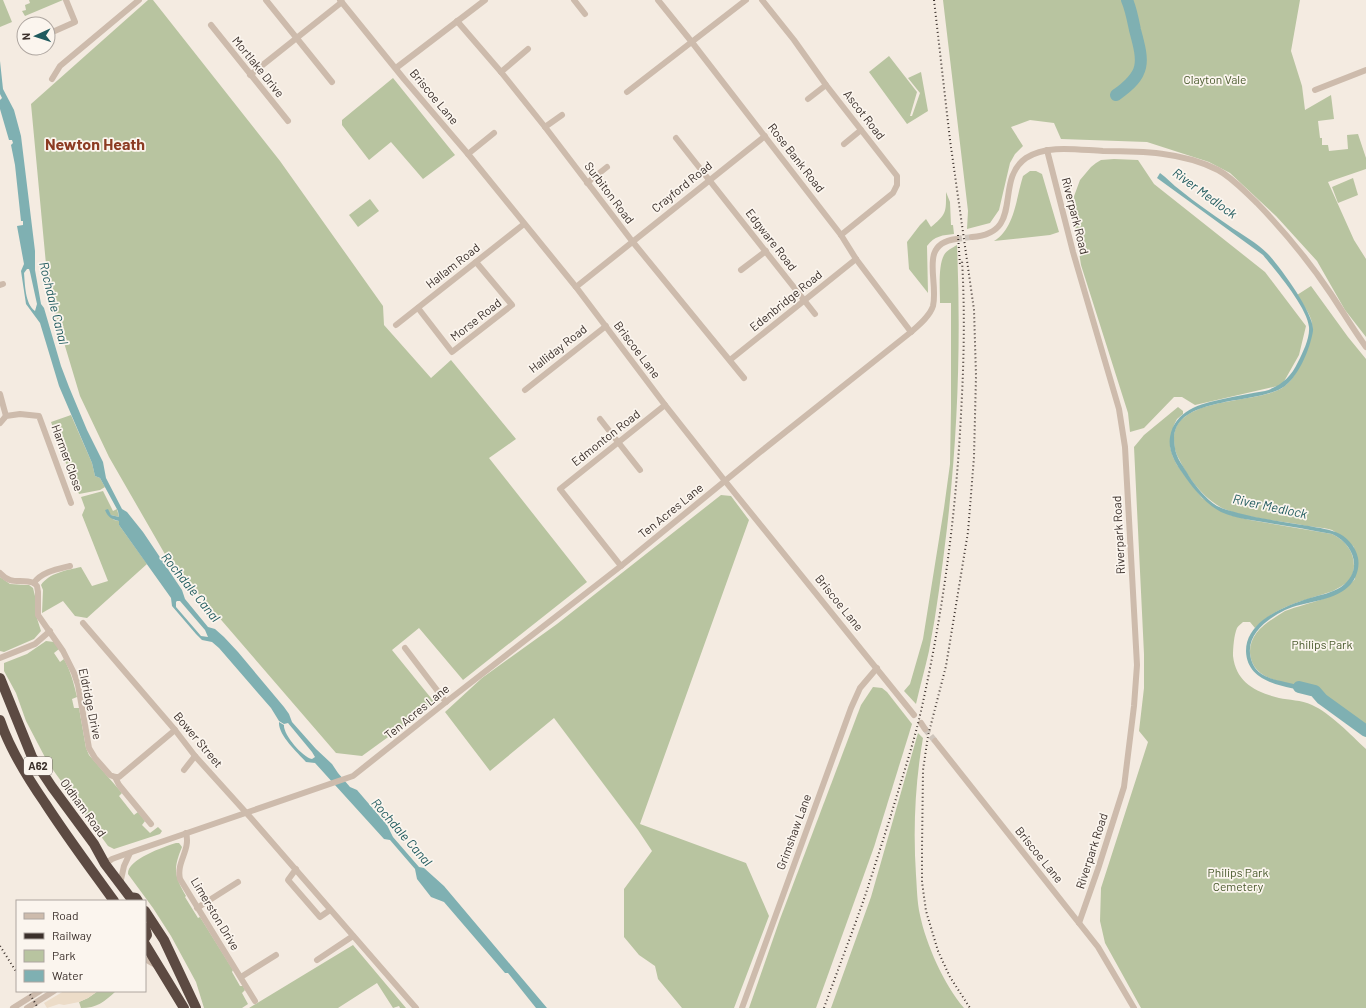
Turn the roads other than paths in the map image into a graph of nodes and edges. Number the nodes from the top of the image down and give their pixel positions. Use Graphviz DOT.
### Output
graph roads {
  1 [pos="66,0"];
  2 [pos="139,0"];
  3 [pos="266,0"];
  4 [pos="485,0"];
  5 [pos="574,0"];
  6 [pos="658,0"];
  7 [pos="746,0"];
  8 [pos="762,0"];
  9 [pos="341,1"];
  10 [pos="584,14"];
  11 [pos="457,21"];
  12 [pos="211,26"];
  13 [pos="56,30"];
  14 [pos="297,38"];
  15 [pos="691,41"];
  16 [pos="528,49"];
  17 [pos="396,68"];
  18 [pos="1366,70"];
  19 [pos="501,72"];
  20 [pos="250,75"];
  21 [pos="52,79"];
  22 [pos="332,82"];
  23 [pos="826,85"];
  24 [pos="1315,90"];
  25 [pos="627,92"];
  26 [pos="808,99"];
  27 [pos="562,115"];
  28 [pos="288,122"];
  29 [pos="545,127"];
  30 [pos="861,130"];
  31 [pos="494,133"];
  32 [pos="765,136"];
  33 [pos="676,138"];
  34 [pos="844,144"];
  35 [pos="1047,150"];
  36 [pos="468,154"];
  37 [pos="607,167"];
  38 [pos="710,179"];
  39 [pos="587,182"];
  40 [pos="524,224"];
  41 [pos="841,235"];
  42 [pos="972,237"];
  43 [pos="956,239"];
  44 [pos="632,241"];
  45 [pos="766,251"];
  46 [pos="856,259"];
  47 [pos="476,262"];
  48 [pos="741,270"];
  49 [pos="576,286"];
  50 [pos="804,300"];
  51 [pos="418,308"];
  52 [pos="815,314"];
  53 [pos="396,325"];
  54 [pos="606,326"];
  55 [pos="911,332"];
  56 [pos="1366,347"];
  57 [pos="730,360"];
  58 [pos="744,378"];
  59 [pos="525,390"];
  60 [pos="0,394"];
  61 [pos="665,405"];
  62 [pos="6,416"];
  63 [pos="600,419"];
  64 [pos="0,423"];
  65 [pos="619,443"];
  66 [pos="640,470"];
  67 [pos="725,481"];
  68 [pos="72,503"];
  69 [pos="70,566"];
  70 [pos="621,566"];
  71 [pos="0,573"];
  72 [pos="34,583"];
  73 [pos="83,623"];
  74 [pos="50,631"];
  75 [pos="405,648"];
  76 [pos="0,658"];
  77 [pos="877,668"];
  78 [pos="0,678"];
  79 [pos="446,702"];
  80 [pos="914,715"];
  81 [pos="0,720"];
  82 [pos="921,723"];
  83 [pos="925,729"];
  84 [pos="175,730"];
  85 [pos="935,741"];
  86 [pos="195,756"];
  87 [pos="184,770"];
  88 [pos="115,777"];
  89 [pos="246,812"];
  90 [pos="151,824"];
  91 [pos="186,833"];
  92 [pos="130,853"];
  93 [pos="105,864"];
  94 [pos="296,870"];
  95 [pos="94,872"];
  96 [pos="238,882"];
  97 [pos="120,884"];
  98 [pos="113,900"];
  99 [pos="132,900"];
  100 [pos="197,908"];
  101 [pos="330,910"];
  102 [pos="1079,922"];
  103 [pos="147,924"];
  104 [pos="353,936"];
  105 [pos="146,937"];
  106 [pos="146,946"];
  107 [pos="276,955"];
  108 [pos="146,960"];
  109 [pos="317,960"];
  110 [pos="158,967"];
  111 [pos="241,977"];
  112 [pos="38,992"];
  113 [pos="52,992"];
  114 [pos="255,1001"];
  115 [pos="13,1008"];
  116 [pos="27,1008"];
  117 [pos="184,1008"];
  118 [pos="196,1008"];
  119 [pos="416,1008"];
  120 [pos="742,1008"];
  121 [pos="1134,1008"];
  1 -- 13 [label="street"];
  2 -- 21 [label="street"];
  3 -- 14 [label="street"];
  4 -- 11 [label="street"];
  5 -- 10 [label="street"];
  6 -- 15 [label="street, Rose Bank Road"];
  7 -- 15 [label="street"];
  8 -- 23 [label="street, Ascot Road"];
  9 -- 14 [label="street"];
  9 -- 17 [label="street, Briscoe Lane"];
  11 -- 17 [label="street"];
  11 -- 19 [label="street, Surbiton Road"];
  12 -- 20 [label="street, Mortlake Drive"];
  14 -- 20 [label="street"];
  14 -- 22 [label="street"];
  15 -- 25 [label="street"];
  15 -- 32 [label="street, Rose Bank Road"];
  16 -- 19 [label="street"];
  17 -- 36 [label="street, Briscoe Lane"];
  18 -- 24 [label="street"];
  19 -- 29 [label="street, Surbiton Road"];
  20 -- 28 [label="street, Mortlake Drive"];
  23 -- 26 [label="street"];
  23 -- 30 [label="street, Ascot Road"];
  27 -- 29 [label="street"];
  29 -- 39 [label="street, Surbiton Road"];
  30 -- 34 [label="street"];
  30 -- 41 [label="street, Ascot Road"];
  31 -- 36 [label="street"];
  32 -- 38 [label="street, Crayford Road"];
  32 -- 41 [label="street, Rose Bank Road"];
  33 -- 38 [label="street, Edgware Road"];
  35 -- 42 [label="street"];
  35 -- 56 [label="street"];
  35 -- 102 [label="street, Riverpark Road"];
  36 -- 40 [label="street, Briscoe Lane"];
  37 -- 39 [label="street"];
  38 -- 44 [label="street, Crayford Road"];
  38 -- 45 [label="street, Edgware Road"];
  39 -- 44 [label="street, Surbiton Road"];
  40 -- 47 [label="street, Hallam Road"];
  40 -- 49 [label="street, Briscoe Lane"];
  41 -- 46 [label="street, Rose Bank Road"];
  43 -- 55 [label="street, Ten Acres Lane"];
  44 -- 49 [label="street, Crayford Road"];
  44 -- 57 [label="street, Surbiton Road"];
  45 -- 48 [label="street"];
  45 -- 50 [label="street, Edgware Road"];
  46 -- 50 [label="street, Edenbridge Road"];
  46 -- 55 [label="street, Rose Bank Road"];
  47 -- 51 [label="street, Hallam Road"];
  47 -- 51 [label="street, Morse Road"];
  49 -- 54 [label="street, Briscoe Lane"];
  50 -- 52 [label="street, Edgware Road"];
  50 -- 57 [label="street, Edenbridge Road"];
  51 -- 53 [label="street, Hallam Road"];
  54 -- 59 [label="street, Halliday Road"];
  54 -- 61 [label="street, Briscoe Lane"];
  55 -- 67 [label="street, Ten Acres Lane"];
  57 -- 58 [label="street, Surbiton Road"];
  60 -- 62 [label="street"];
  61 -- 65 [label="street, Edmonton Road"];
  61 -- 67 [label="street, Briscoe Lane"];
  62 -- 64 [label="street"];
  62 -- 68 [label="street, Harmer Close"];
  63 -- 65 [label="street"];
  65 -- 66 [label="street"];
  65 -- 70 [label="street, Edmonton Road"];
  67 -- 70 [label="street, Ten Acres Lane"];
  67 -- 77 [label="street, Briscoe Lane"];
  69 -- 72 [label="street"];
  70 -- 79 [label="street, Ten Acres Lane"];
  71 -- 72 [label="street"];
  72 -- 74 [label="street, Eldridge Drive"];
  73 -- 84 [label="street, Bower Street"];
  74 -- 76 [label="street"];
  74 -- 88 [label="street, Eldridge Drive"];
  75 -- 79 [label="street"];
  77 -- 80 [label="street, Briscoe Lane"];
  77 -- 120 [label="street, Grimshaw Lane"];
  78 -- 93 [label="highway, Oldham Road / A62"];
  79 -- 89 [label="street, Ten Acres Lane"];
  81 -- 95 [label="highway, A62"];
  82 -- 83 [label="street"];
  84 -- 86 [label="street, Bower Street"];
  84 -- 88 [label="street"];
  85 -- 102 [label="street, Briscoe Lane"];
  86 -- 87 [label="street"];
  86 -- 89 [label="street, Bower Street"];
  88 -- 90 [label="street, Eldridge Drive"];
  89 -- 91 [label="street"];
  89 -- 94 [label="street, Bower Street"];
  91 -- 92 [label="street"];
  91 -- 100 [label="street, Limerston Drive"];
  92 -- 93 [label="street"];
  92 -- 97 [label="street"];
  93 -- 95 [label="highway"];
  93 -- 97 [label="highway, Oldham Road / A62"];
  94 -- 101 [label="street, Bower Street"];
  94 -- 101 [label="street"];
  95 -- 98 [label="highway, A62"];
  96 -- 100 [label="street"];
  97 -- 99 [label="highway, Oldham Road / A62"];
  100 -- 111 [label="street, Limerston Drive"];
  101 -- 104 [label="street, Bower Street"];
  102 -- 121 [label="street, Briscoe Lane"];
  103 -- 105 [label="highway"];
  103 -- 118 [label="highway"];
  104 -- 109 [label="street"];
  104 -- 119 [label="street, Bower Street"];
  106 -- 110 [label="highway"];
  107 -- 111 [label="street"];
  108 -- 110 [label="street"];
  110 -- 117 [label="highway"];
  111 -- 114 [label="street, Limerston Drive"];
  112 -- 115 [label="street"];
  113 -- 116 [label="street"];
}
